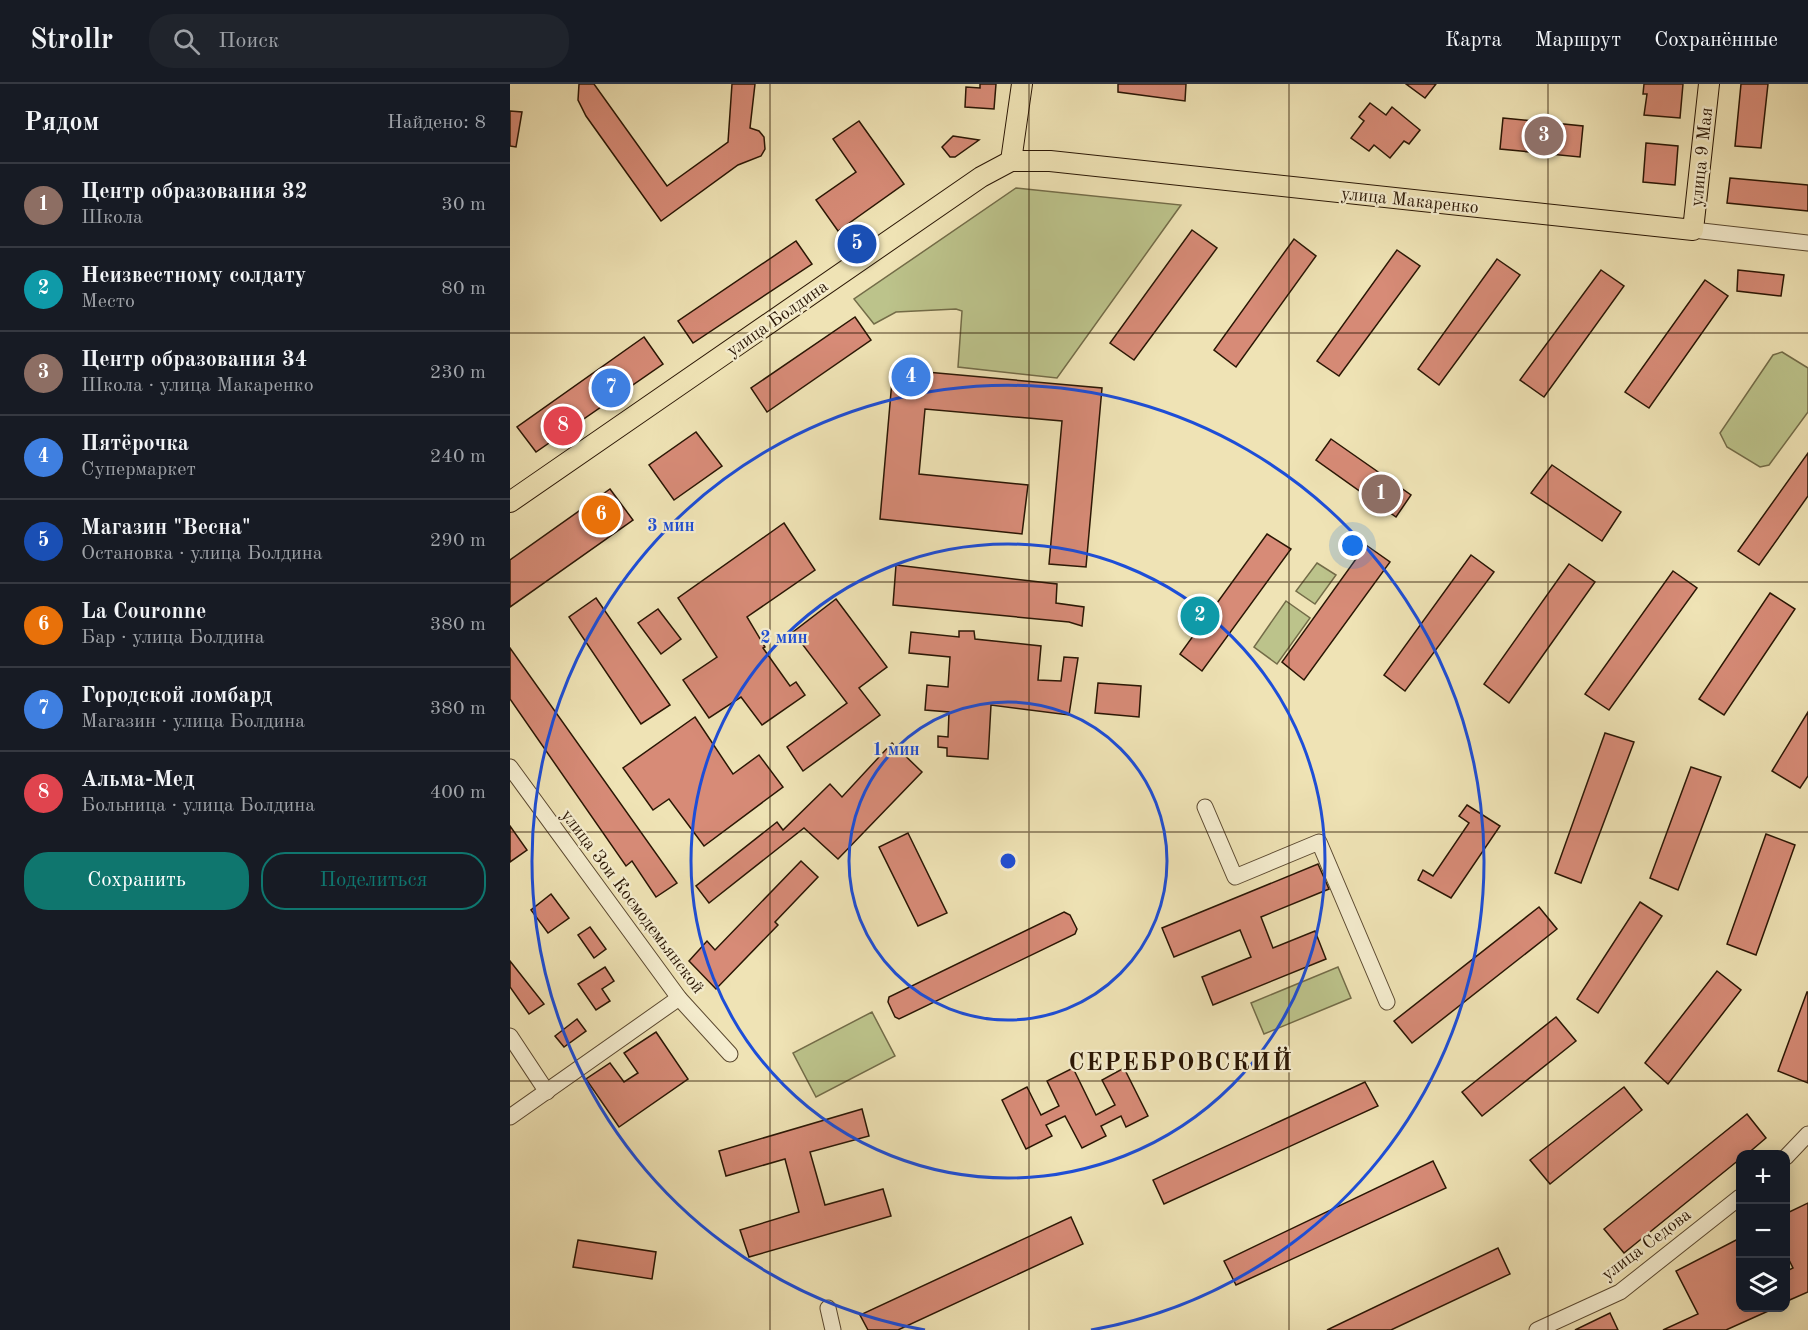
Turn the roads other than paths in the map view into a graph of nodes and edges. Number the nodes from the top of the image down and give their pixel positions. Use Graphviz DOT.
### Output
graph roads {
  1 [pos="1022,84"];
  2 [pos="1709,84"];
  3 [pos="1011,161"];
  4 [pos="1693,230"];
  5 [pos="1808,243"];
  6 [pos="510,502"];
  7 [pos="510,767"];
  8 [pos="1205,807"];
  9 [pos="679,998"];
  10 [pos="1387,1002"];
  11 [pos="510,1036"];
  12 [pos="730,1054"];
  13 [pos="548,1092"];
  14 [pos="510,1118"];
  15 [pos="1808,1134"];
  16 [pos="1790,1152"];
  17 [pos="1736,1200"];
  18 [pos="828,1308"];
  19 [pos="833,1330"];
  20 [pos="1538,1330"];
  1 -- 3 [label="main road"];
  2 -- 4 [label="main road, улица 9 Мая"];
  3 -- 4 [label="main road, улица Макаренко"];
  3 -- 6 [label="main road, улица Болдина"];
  4 -- 5 [label="street, улица Макаренко"];
  7 -- 9 [label="street, улица Зои Космодемьянской"];
  8 -- 10 [label="street"];
  9 -- 12 [label="street, улица Зои Космодемьянской"];
  9 -- 13 [label="street"];
  11 -- 13 [label="street"];
  13 -- 14 [label="street"];
  15 -- 16 [label="street"];
  17 -- 20 [label="street, улица Седова"];
  18 -- 19 [label="street"];
}
